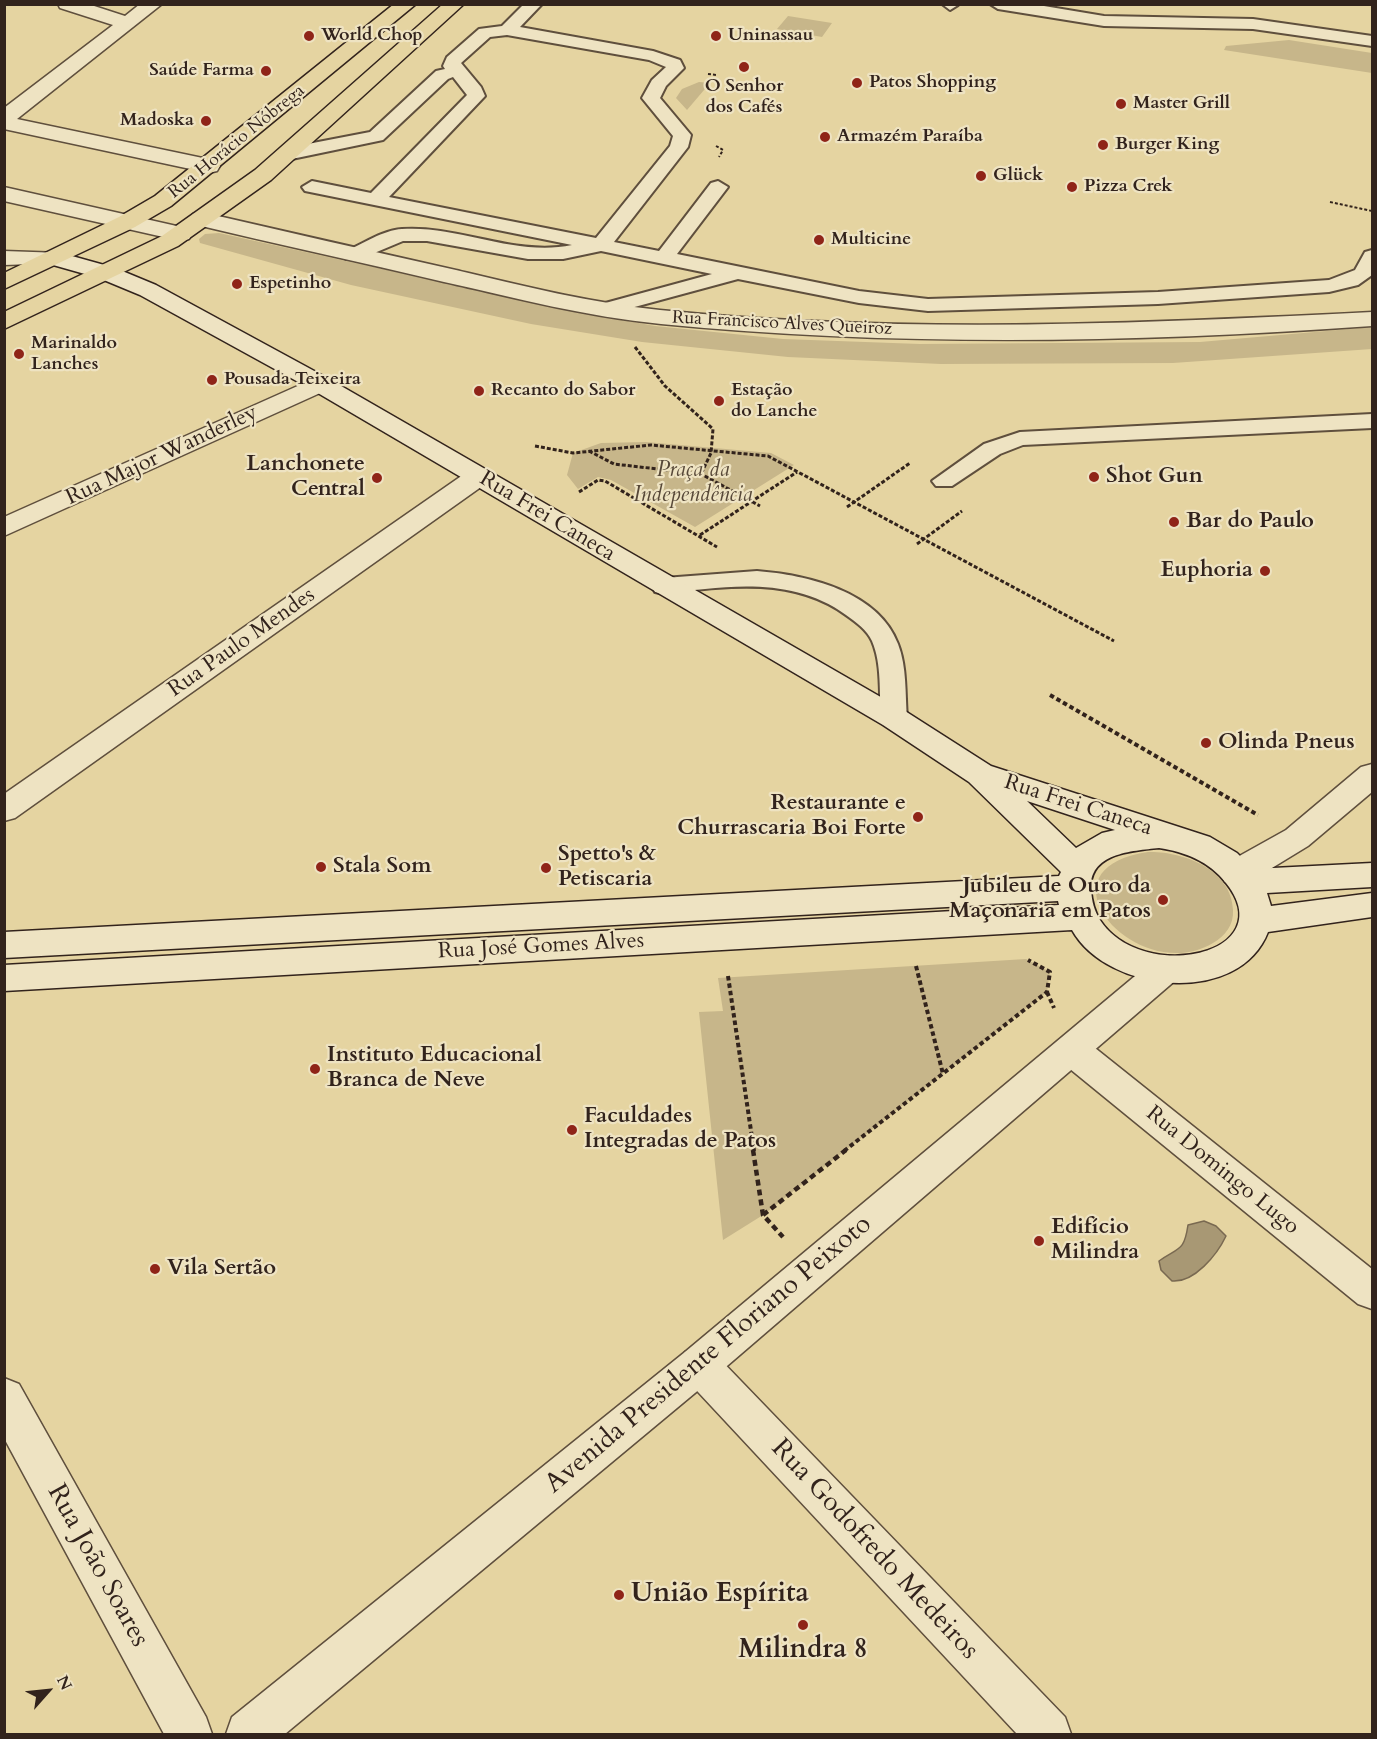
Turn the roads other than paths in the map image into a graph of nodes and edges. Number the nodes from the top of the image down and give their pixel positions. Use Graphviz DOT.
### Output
graph roads {
  1 [pos="67,4"];
  2 [pos="153,4"];
  3 [pos="407,4"];
  4 [pos="455,4"];
  5 [pos="534,4"];
  6 [pos="998,4"];
  7 [pos="126,23"];
  8 [pos="507,30"];
  9 [pos="1372,41"];
  10 [pos="457,71"];
  11 [pos="4,121"];
  12 [pos="287,154"];
  13 [pos="209,166"];
  14 [pos="312,187"];
  15 [pos="718,187"];
  16 [pos="4,194"];
  17 [pos="375,200"];
  18 [pos="201,219"];
  19 [pos="127,222"];
  20 [pos="181,234"];
  21 [pos="601,245"];
  22 [pos="353,255"];
  23 [pos="4,258"];
  24 [pos="54,258"];
  25 [pos="664,258"];
  26 [pos="1371,265"];
  27 [pos="107,273"];
  28 [pos="737,273"];
  29 [pos="4,282"];
  30 [pos="605,309"];
  31 [pos="1372,319"];
  32 [pos="4,322"];
  33 [pos="320,384"];
  34 [pos="1372,421"];
  35 [pos="478,476"];
  36 [pos="944,480"];
  37 [pos="4,528"];
  38 [pos="664,586"];
  39 [pos="894,718"];
  40 [pos="980,774"];
  41 [pos="1372,775"];
  42 [pos="4,810"];
  43 [pos="1176,838"];
  44 [pos="1372,875"];
  45 [pos="1241,877"];
  46 [pos="1075,891"];
  47 [pos="1372,905"];
  48 [pos="1256,921"];
  49 [pos="4,945"];
  50 [pos="1165,970"];
  51 [pos="4,978"];
  52 [pos="1072,1050"];
  53 [pos="1372,1292"];
  54 [pos="699,1365"];
  55 [pos="4,1396"];
  56 [pos="189,1734"];
  57 [pos="249,1734"];
  58 [pos="1048,1734"];
  1 -- 7 [label="street"];
  2 -- 7 [label="street"];
  3 -- 13 [label="main road, Rua Horácio Nóbrega"];
  4 -- 12 [label="main road, Rua Horácio Nóbrega"];
  5 -- 8 [label="lane"];
  6 -- 9 [label="lane"];
  7 -- 11 [label="street"];
  8 -- 10 [label="lane"];
  8 -- 21 [label="lane"];
  10 -- 12 [label="lane"];
  10 -- 17 [label="lane"];
  11 -- 13 [label="street"];
  12 -- 18 [label="main road, Rua Horácio Nóbrega"];
  13 -- 19 [label="main road, Rua Horácio Nóbrega"];
  14 -- 17 [label="lane"];
  15 -- 25 [label="lane"];
  16 -- 19 [label="street"];
  17 -- 21 [label="lane"];
  18 -- 20 [label="main road, Rua Horácio Nóbrega"];
  18 -- 22 [label="street, Rua Francisco Alves Queiroz"];
  19 -- 20 [label="street"];
  19 -- 24 [label="main road, Rua Horácio Nóbrega"];
  20 -- 27 [label="main road, Rua Horácio Nóbrega"];
  21 -- 22 [label="lane"];
  21 -- 25 [label="lane"];
  22 -- 30 [label="street, Rua Francisco Alves Queiroz"];
  23 -- 24 [label="street, Rua Frei Caneca"];
  24 -- 27 [label="street, Rua Frei Caneca"];
  24 -- 29 [label="main road, Rua Horácio Nóbrega"];
  25 -- 28 [label="lane"];
  26 -- 28 [label="lane"];
  27 -- 32 [label="main road, Rua Horácio Nóbrega"];
  27 -- 33 [label="street, Rua Frei Caneca"];
  28 -- 30 [label="lane"];
  30 -- 31 [label="street, Rua Francisco Alves Queiroz"];
  33 -- 35 [label="street, Rua Frei Caneca"];
  33 -- 37 [label="street, Rua Major Wanderley"];
  34 -- 36 [label="lane"];
  35 -- 38 [label="street, Rua Frei Caneca"];
  35 -- 42 [label="street, Rua Paulo Mendes"];
  38 -- 39 [label="street, Rua Frei Caneca"];
  38 -- 39 [label="lane"];
  39 -- 40 [label="street, Rua Frei Caneca"];
  40 -- 43 [label="street, Rua Frei Caneca"];
  40 -- 46 [label="street, Rua Frei Caneca"];
  41 -- 45 [label="street"];
  43 -- 45 [label="street"];
  43 -- 46 [label="street"];
  44 -- 45 [label="street"];
  45 -- 48 [label="street"];
  46 -- 49 [label="street, Rua José Gomes Alves"];
  46 -- 50 [label="street"];
  46 -- 51 [label="street, Rua José Gomes Alves"];
  47 -- 48 [label="street"];
  48 -- 50 [label="street"];
  50 -- 52 [label="street, Avenida Presidente Floriano Peixoto"];
  52 -- 53 [label="street, Rua Domingo Lugo"];
  52 -- 54 [label="street, Avenida Presidente Floriano Peixoto"];
  54 -- 57 [label="street, Avenida Presidente Floriano Peixoto"];
  54 -- 58 [label="street, Rua Godofredo Medeiros"];
  55 -- 56 [label="street, Rua João Soares"];
}
